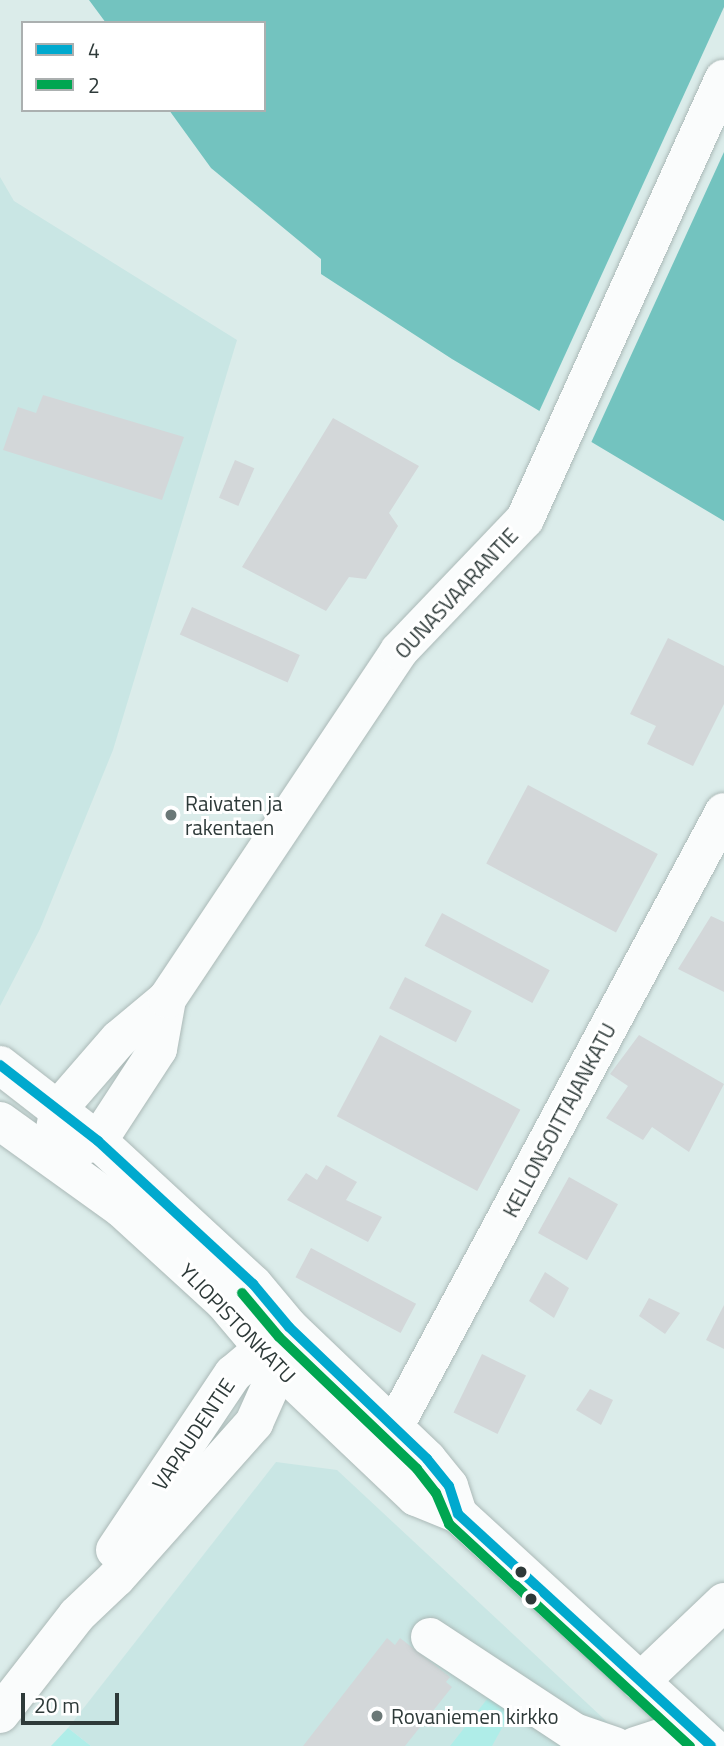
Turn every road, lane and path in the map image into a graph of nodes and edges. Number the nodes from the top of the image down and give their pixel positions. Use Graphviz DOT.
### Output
graph roads {
  1 [pos="724,79"];
  2 [pos="724,811"];
  3 [pos="167,999"];
  4 [pos="0,1065"];
  5 [pos="59,1108"];
  6 [pos="0,1121"];
  7 [pos="98,1141"];
  8 [pos="50,1156"];
  9 [pos="277,1347"];
  10 [pos="393,1429"];
  11 [pos="458,1514"];
  12 [pos="724,1602"];
  13 [pos="430,1637"];
  14 [pos="640,1682"];
  15 [pos="0,1714"];
  16 [pos="701,1737"];
  17 [pos="615,1746"];
  18 [pos="635,1746"];
  1 -- 3 [label="street, OUNASVAARANTIE"];
  2 -- 10 [label="street, KELLONSOITTAJANKATU"];
  3 -- 5 [label="street, OUNASVAARANTIE"];
  3 -- 7 [label="street, OUNASVAARANTIE"];
  4 -- 5 [label="street, YLIOPISTONKATU"];
  5 -- 7 [label="street, YLIOPISTONKATU"];
  5 -- 8 [label="street"];
  6 -- 8 [label="street, YLIOPISTONKATU"];
  7 -- 8 [label="street"];
  7 -- 9 [label="street, YLIOPISTONKATU"];
  8 -- 9 [label="street, YLIOPISTONKATU"];
  9 -- 10 [label="street, YLIOPISTONKATU"];
  9 -- 11 [label="street, YLIOPISTONKATU"];
  9 -- 15 [label="street, VAPAUDENTIE"];
  10 -- 11 [label="street, YLIOPISTONKATU"];
  11 -- 14 [label="street, YLIOPISTONKATU"];
  12 -- 14 [label="street"];
  13 -- 17 [label="street"];
  14 -- 16 [label="street, YLIOPISTONKATU"];
  16 -- 18 [label="street"];
}
